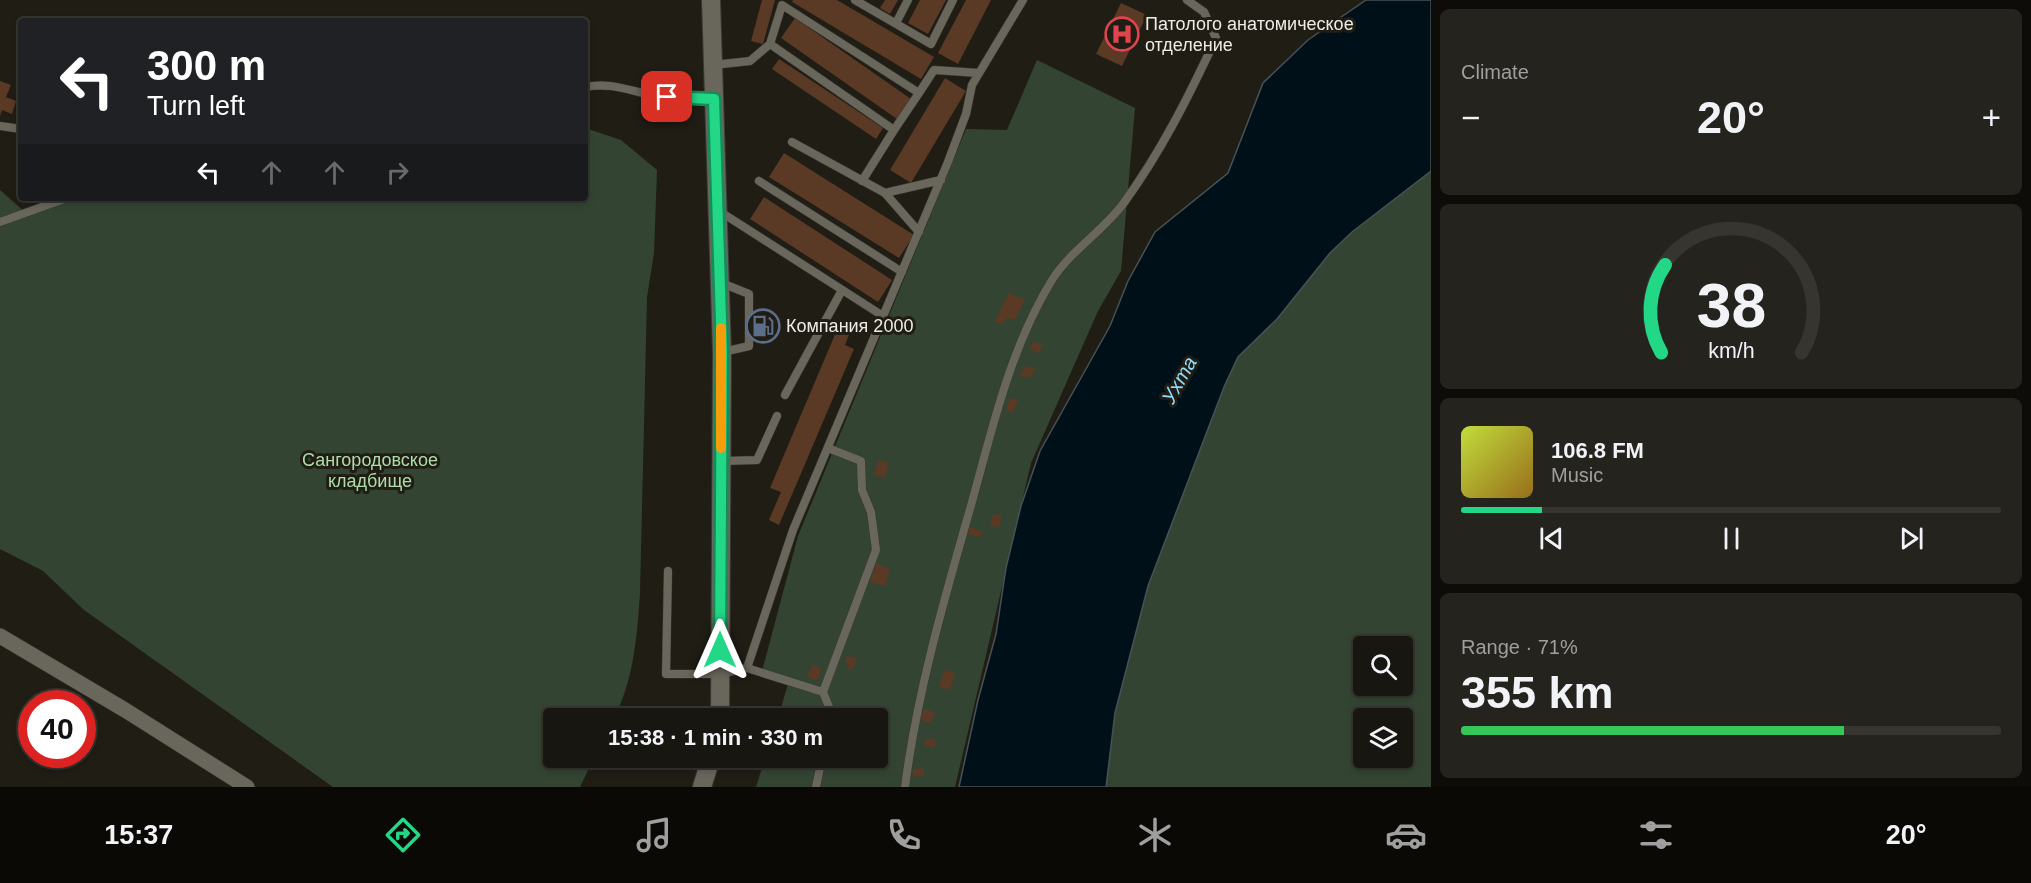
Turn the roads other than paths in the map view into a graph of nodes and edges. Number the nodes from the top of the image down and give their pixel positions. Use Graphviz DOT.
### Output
graph roads {
  1 [pos="711,0"];
  2 [pos="855,0"];
  3 [pos="908,0"];
  4 [pos="953,0"];
  5 [pos="1023,0"];
  6 [pos="1187,0"];
  7 [pos="1202,0"];
  8 [pos="783,2"];
  9 [pos="869,4"];
  10 [pos="1204,12"];
  11 [pos="896,23"];
  12 [pos="770,44"];
  13 [pos="713,65"];
  14 [pos="979,73"];
  15 [pos="588,86"];
  16 [pos="919,93"];
  17 [pos="714,99"];
  18 [pos="0,126"];
  19 [pos="18,129"];
  20 [pos="894,130"];
  21 [pos="792,142"];
  22 [pos="940,180"];
  23 [pos="759,181"];
  24 [pos="862,181"];
  25 [pos="885,194"];
  26 [pos="59,201"];
  27 [pos="718,210"];
  28 [pos="0,222"];
  29 [pos="919,232"];
  30 [pos="902,272"];
  31 [pos="719,282"];
  32 [pos="842,290"];
  33 [pos="883,316"];
  34 [pos="722,352"];
  35 [pos="785,394"];
  36 [pos="777,416"];
  37 [pos="828,448"];
  38 [pos="721,461"];
  39 [pos="668,571"];
  40 [pos="0,636"];
  41 [pos="747,668"];
  42 [pos="720,674"];
  43 [pos="823,692"];
  44 [pos="720,708"];
  45 [pos="829,708"];
  46 [pos="708,768"];
  47 [pos="820,768"];
  48 [pos="247,787"];
  49 [pos="702,787"];
  50 [pos="816,787"];
  51 [pos="905,787"];
  1 -- 13 [label="street"];
  2 -- 9 [label="lane"];
  3 -- 11 [label="lane"];
  4 -- 11 [label="lane"];
  5 -- 14 [label="lane"];
  6 -- 10 [label="lane"];
  7 -- 10 [label="lane"];
  8 -- 12 [label="lane"];
  8 -- 16 [label="lane"];
  9 -- 11 [label="lane"];
  10 -- 51 [label="lane"];
  12 -- 13 [label="lane"];
  12 -- 20 [label="lane"];
  13 -- 17 [label="street"];
  14 -- 16 [label="lane"];
  14 -- 22 [label="lane"];
  15 -- 17 [label="lane"];
  16 -- 20 [label="lane"];
  17 -- 27 [label="street"];
  18 -- 19 [label="lane"];
  20 -- 24 [label="lane"];
  21 -- 24 [label="lane"];
  22 -- 25 [label="lane"];
  22 -- 29 [label="lane"];
  23 -- 30 [label="lane"];
  24 -- 25 [label="lane"];
  25 -- 29 [label="lane"];
  26 -- 28 [label="lane"];
  27 -- 31 [label="street"];
  27 -- 32 [label="lane"];
  29 -- 30 [label="lane"];
  30 -- 33 [label="lane"];
  31 -- 34 [label="street"];
  31 -- 34 [label="lane"];
  32 -- 33 [label="lane"];
  32 -- 35 [label="lane"];
  33 -- 37 [label="lane"];
  34 -- 38 [label="street"];
  36 -- 38 [label="lane"];
  37 -- 41 [label="lane"];
  37 -- 43 [label="lane"];
  38 -- 42 [label="street"];
  39 -- 42 [label="lane"];
  40 -- 48 [label="street"];
  41 -- 42 [label="lane"];
  41 -- 43 [label="lane"];
  42 -- 44 [label="street"];
  43 -- 45 [label="lane"];
  46 -- 49 [label="street"];
  47 -- 50 [label="lane"];
}
